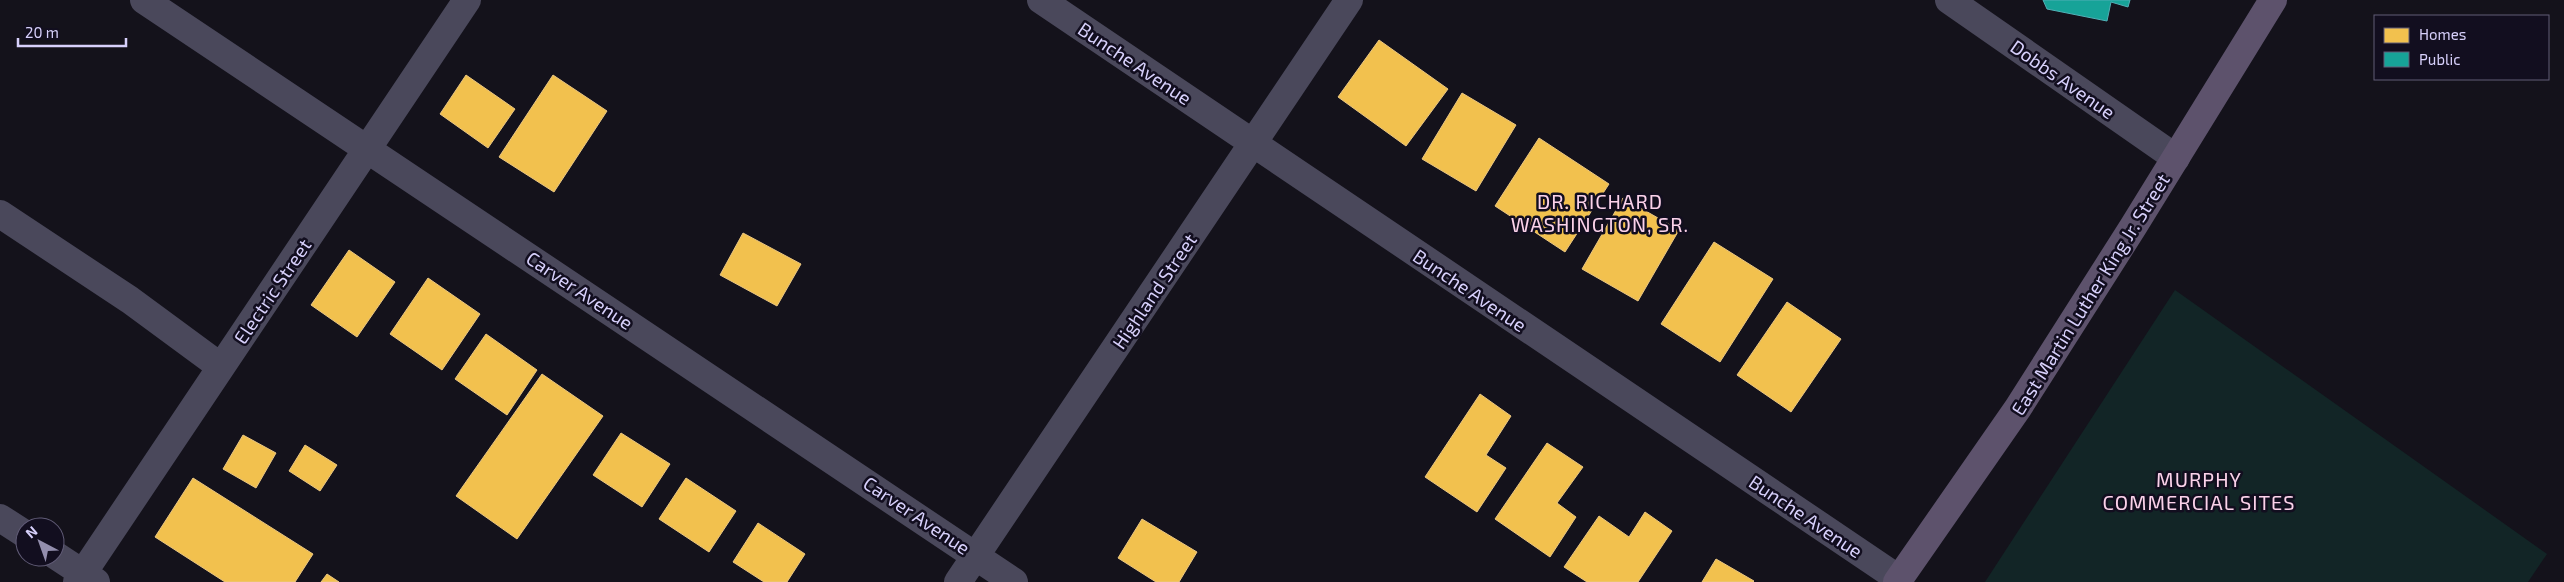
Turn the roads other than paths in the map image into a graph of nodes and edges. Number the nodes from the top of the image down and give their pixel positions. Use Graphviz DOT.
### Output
graph roads {
  1 [pos="144,0"];
  2 [pos="467,0"];
  3 [pos="1041,0"];
  4 [pos="1350,0"];
  5 [pos="1949,0"];
  6 [pos="2273,0"];
  7 [pos="1253,143"];
  8 [pos="367,149"];
  9 [pos="2176,158"];
  10 [pos="0,214"];
  11 [pos="221,368"];
  12 [pos="0,518"];
  13 [pos="15,528"];
  14 [pos="977,555"];
  15 [pos="65,563"];
  16 [pos="85,579"];
  17 [pos="1898,580"];
  18 [pos="958,582"];
  19 [pos="1014,582"];
  1 -- 8 [label="street, Carver Avenue"];
  2 -- 8 [label="street, Electric Street"];
  3 -- 7 [label="street, Bunche Avenue"];
  4 -- 7 [label="street, Highland Street"];
  5 -- 9 [label="street, Dobbs Avenue"];
  6 -- 9 [label="main road, East Martin Luther King Jr. Street"];
  7 -- 14 [label="street, Highland Street"];
  7 -- 17 [label="street, Bunche Avenue"];
  8 -- 11 [label="street, Electric Street"];
  8 -- 14 [label="street, Carver Avenue"];
  9 -- 17 [label="main road, East Martin Luther King Jr. Street"];
  10 -- 11 [label="street"];
  11 -- 16 [label="street, Electric Street"];
  12 -- 13 [label="street"];
  14 -- 18 [label="street, Highland Street"];
  14 -- 19 [label="street, Carver Avenue"];
  15 -- 16 [label="street"];
}
